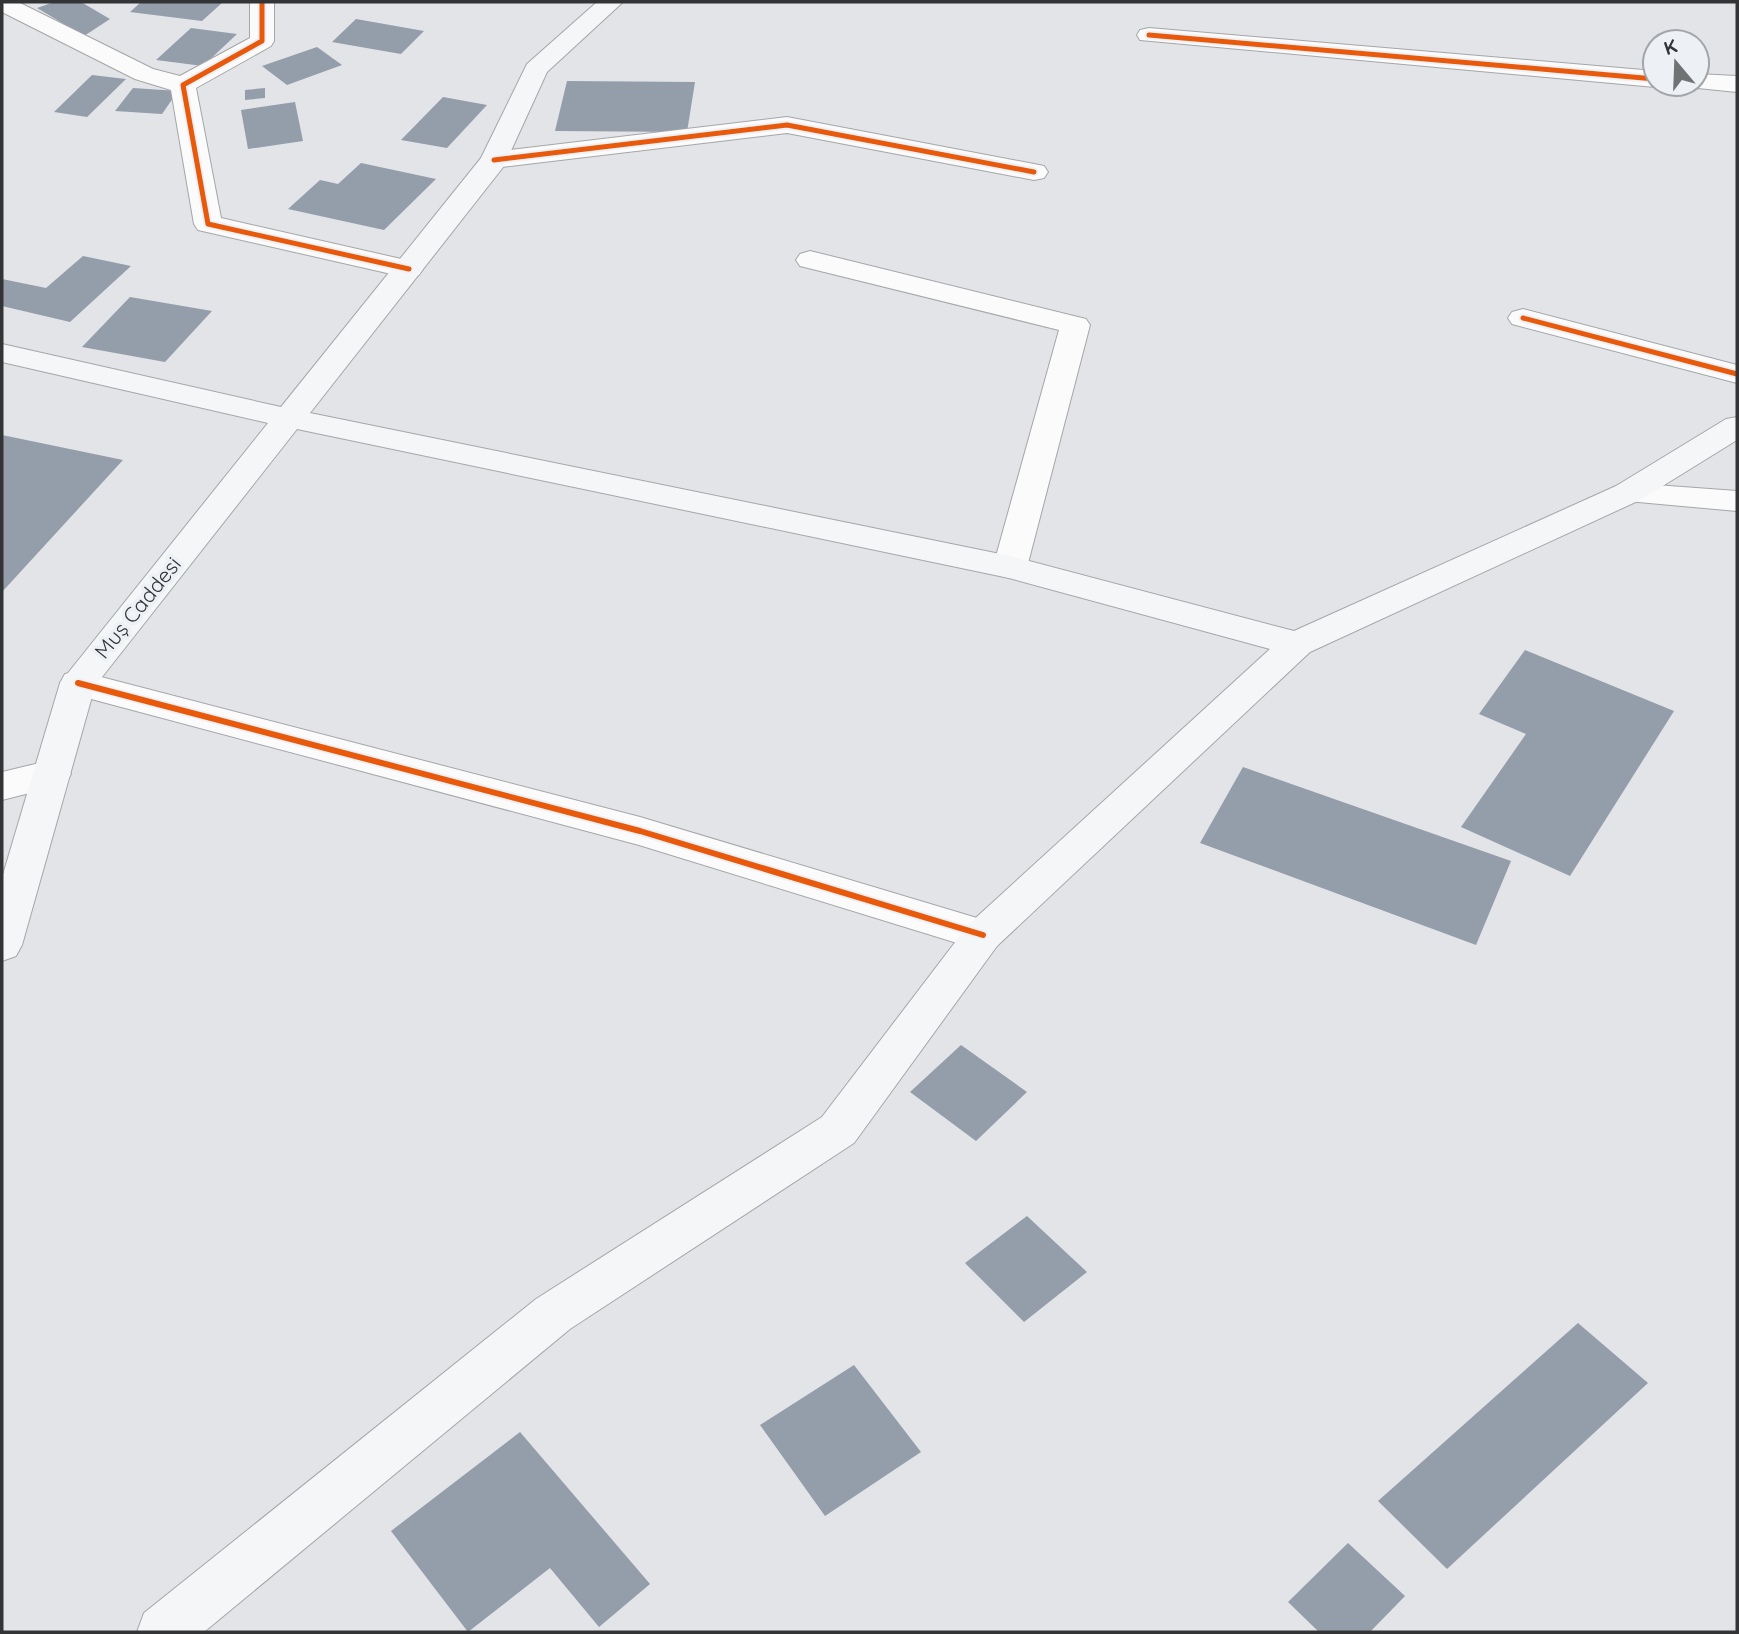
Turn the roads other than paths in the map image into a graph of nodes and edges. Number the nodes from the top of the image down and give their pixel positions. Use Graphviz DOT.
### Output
graph roads {
  1 [pos="262,2"];
  2 [pos="611,2"];
  3 [pos="2,3"];
  4 [pos="1149,35"];
  5 [pos="1641,78"];
  6 [pos="1711,83"];
  7 [pos="1737,84"];
  8 [pos="183,85"];
  9 [pos="494,160"];
  10 [pos="1034,172"];
  11 [pos="810,260"];
  12 [pos="409,269"];
  13 [pos="1523,318"];
  14 [pos="2,353"];
  15 [pos="1737,374"];
  16 [pos="290,418"];
  17 [pos="1737,426"];
  18 [pos="1628,493"];
  19 [pos="1737,501"];
  20 [pos="1010,568"];
  21 [pos="1297,644"];
  22 [pos="78,683"];
  23 [pos="52,775"];
  24 [pos="2,786"];
  25 [pos="983,935"];
  26 [pos="2,944"];
  27 [pos="163,1632"];
  1 -- 8 [label="street"];
  2 -- 9 [label="main road, Muş Caddesi"];
  3 -- 8 [label="street"];
  4 -- 5 [label="street"];
  6 -- 7 [label="street"];
  8 -- 12 [label="street"];
  9 -- 10 [label="street"];
  9 -- 12 [label="main road, Muş Caddesi"];
  11 -- 20 [label="street"];
  12 -- 16 [label="main road, Muş Caddesi"];
  13 -- 15 [label="street"];
  14 -- 16 [label="main road"];
  16 -- 20 [label="main road"];
  16 -- 22 [label="main road, Muş Caddesi"];
  17 -- 18 [label="main road"];
  18 -- 19 [label="street"];
  18 -- 21 [label="main road"];
  20 -- 21 [label="main road"];
  21 -- 25 [label="main road"];
  22 -- 23 [label="main road, Muş Caddesi"];
  22 -- 25 [label="street"];
  23 -- 24 [label="street"];
  23 -- 26 [label="main road, Muş Caddesi"];
  25 -- 27 [label="main road"];
}
